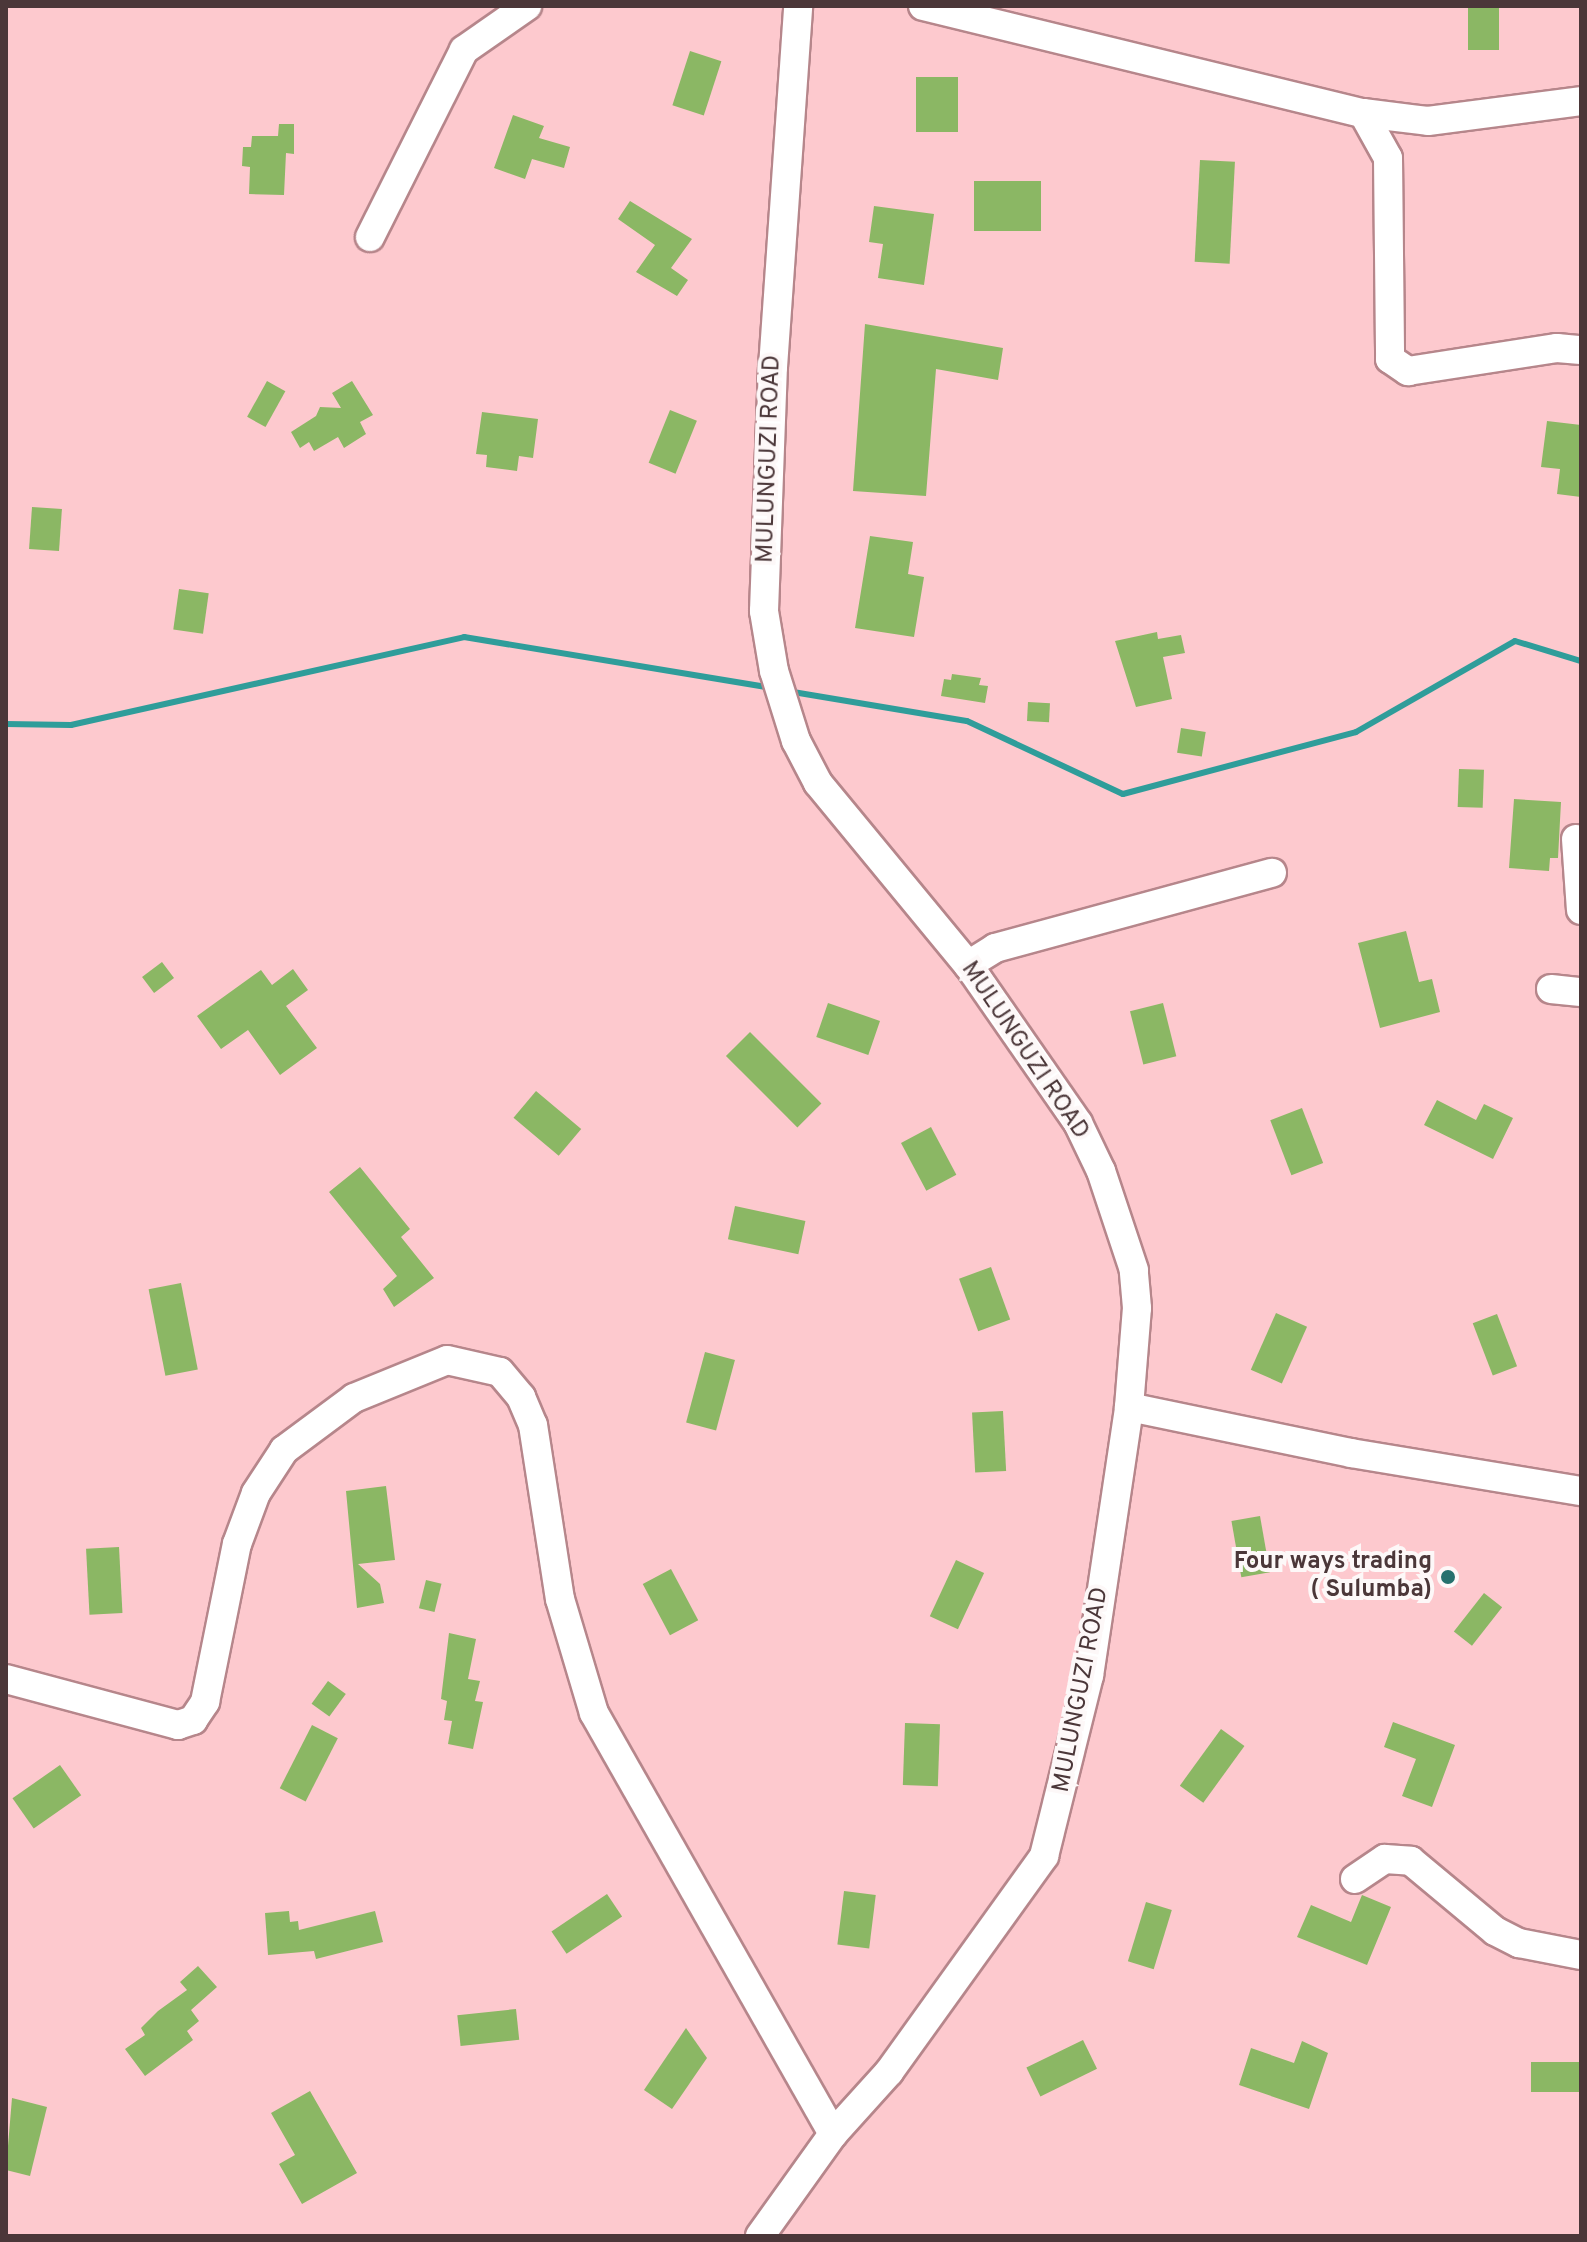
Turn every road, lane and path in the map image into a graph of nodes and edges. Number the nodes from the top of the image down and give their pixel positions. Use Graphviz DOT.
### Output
graph roads {
  1 [pos="527,6"];
  2 [pos="798,6"];
  3 [pos="923,6"];
  4 [pos="1581,101"];
  5 [pos="1363,113"];
  6 [pos="370,237"];
  7 [pos="1581,350"];
  8 [pos="1576,839"];
  9 [pos="1272,873"];
  10 [pos="1581,910"];
  11 [pos="968,965"];
  12 [pos="1551,989"];
  13 [pos="1581,992"];
  14 [pos="1129,1407"];
  15 [pos="1581,1491"];
  16 [pos="6,1679"];
  17 [pos="1355,1879"];
  18 [pos="1581,1955"];
  19 [pos="833,2134"];
  20 [pos="760,2236"];
  1 -- 6 [label="street"];
  2 -- 11 [label="street, MULUNGUZI ROAD"];
  3 -- 5 [label="street"];
  4 -- 5 [label="street"];
  5 -- 7 [label="street"];
  8 -- 10 [label="street"];
  9 -- 11 [label="street"];
  11 -- 14 [label="street, MULUNGUZI ROAD"];
  12 -- 13 [label="street"];
  14 -- 15 [label="street"];
  14 -- 19 [label="street, MULUNGUZI ROAD"];
  16 -- 19 [label="street"];
  17 -- 18 [label="street"];
  19 -- 20 [label="street, MULUNGUZI ROAD"];
}
